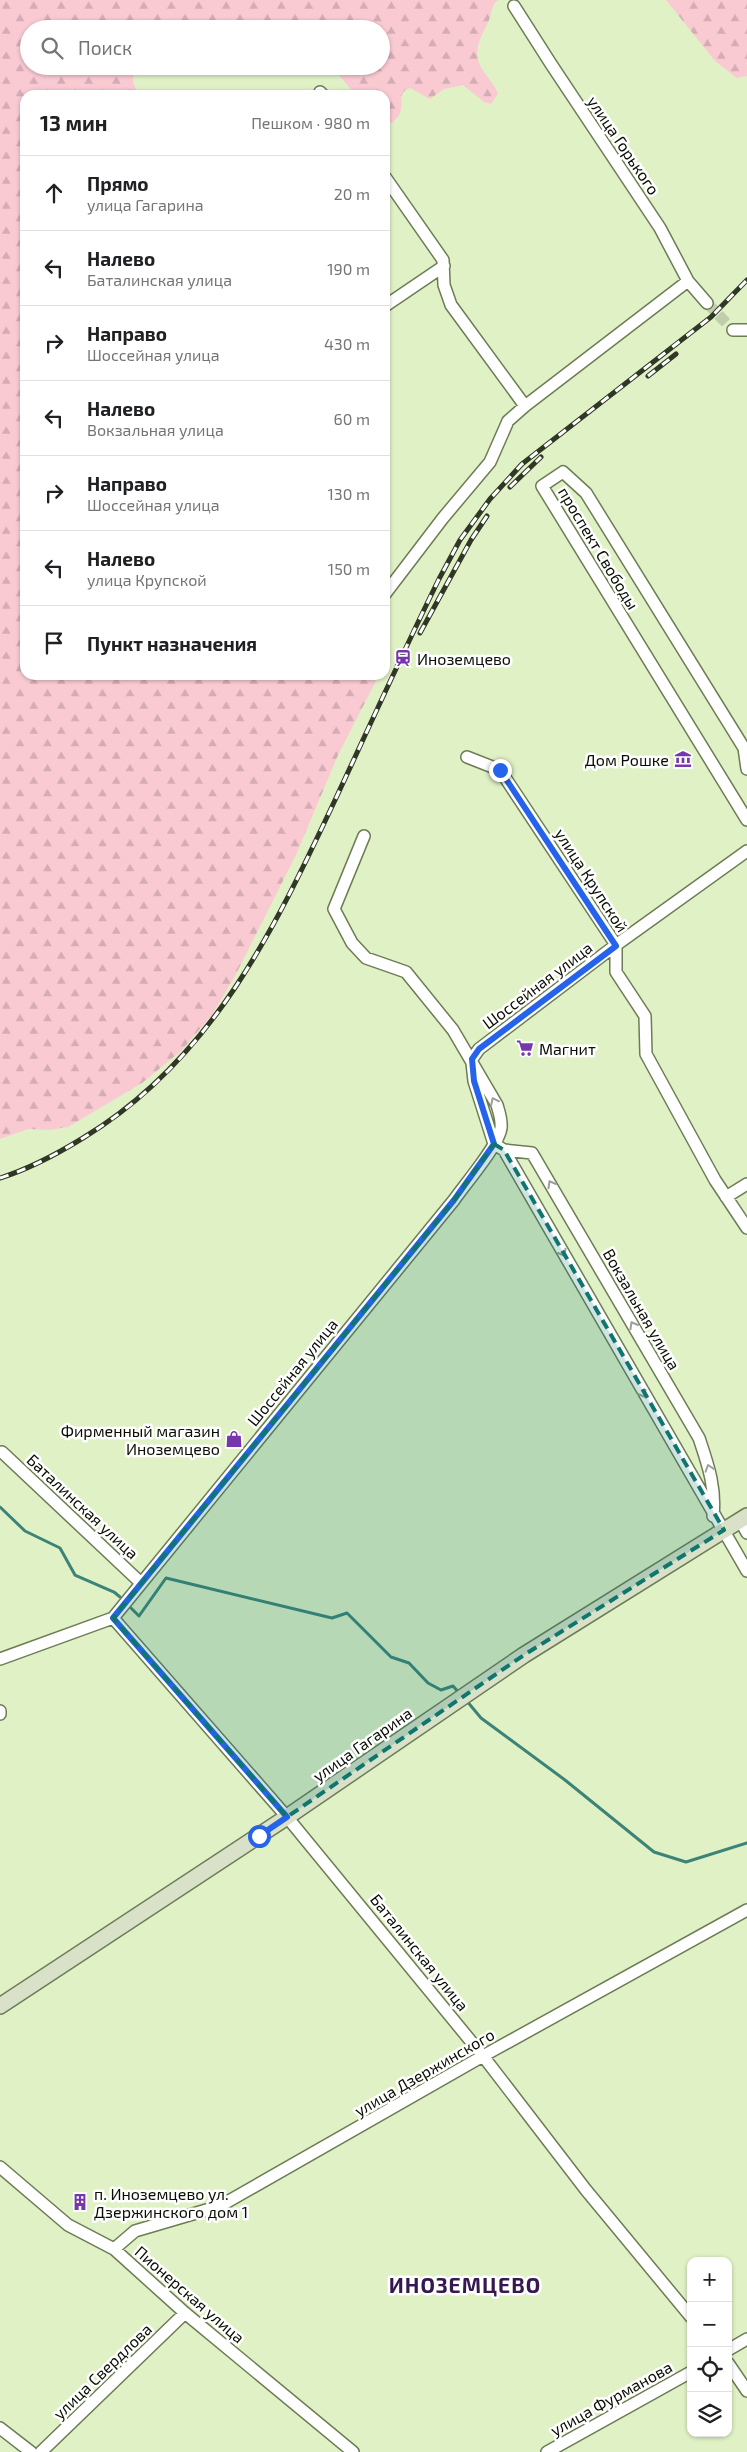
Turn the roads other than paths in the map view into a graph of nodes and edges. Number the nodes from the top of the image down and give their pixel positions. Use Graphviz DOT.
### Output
graph roads {
  1 [pos="514,6"];
  2 [pos="390,184"];
  3 [pos="444,266"];
  4 [pos="688,281"];
  5 [pos="390,303"];
  6 [pos="707,303"];
  7 [pos="733,330"];
  8 [pos="747,330"];
  9 [pos="525,406"];
  10 [pos="390,587"];
  11 [pos="467,757"];
  12 [pos="747,768"];
  13 [pos="747,820"];
  14 [pos="364,836"];
  15 [pos="747,851"];
  16 [pos="616,946"];
  17 [pos="472,1059"];
  18 [pos="499,1147"];
  19 [pos="747,1184"];
  20 [pos="726,1197"];
  21 [pos="747,1228"];
  22 [pos="2,1452"];
  23 [pos="713,1516"];
  24 [pos="745,1523"];
  25 [pos="724,1530"];
  26 [pos="747,1571"];
  27 [pos="141,1583"];
  28 [pos="113,1618"];
  29 [pos="0,1659"];
  30 [pos="287,1817"];
  31 [pos="747,1910"];
  32 [pos="0,2006"];
  33 [pos="483,2056"];
  34 [pos="0,2167"];
  35 [pos="114,2250"];
  36 [pos="687,2311"];
  37 [pos="184,2313"];
  38 [pos="747,2340"];
  39 [pos="732,2348"];
  40 [pos="732,2369"];
  41 [pos="687,2374"];
  42 [pos="747,2391"];
  43 [pos="0,2428"];
  44 [pos="31,2452"];
  45 [pos="41,2452"];
  46 [pos="353,2452"];
  47 [pos="547,2452"];
  1 -- 4 [label="street, улица Горького"];
  2 -- 3 [label="street"];
  3 -- 5 [label="street"];
  3 -- 9 [label="street"];
  4 -- 6 [label="street, улица Горького"];
  4 -- 9 [label="street"];
  7 -- 8 [label="street"];
  9 -- 10 [label="street"];
  11 -- 16 [label="street, улица Крупской"];
  12 -- 13 [label="street, проспект Свободы"];
  14 -- 17 [label="street"];
  15 -- 16 [label="street, Шоссейная улица"];
  16 -- 17 [label="street, Шоссейная улица"];
  16 -- 20 [label="street, улица Крупской"];
  17 -- 18 [label="street"];
  18 -- 23 [label="street, one-way"];
  23 -- 18 [label="street, Вокзальная улица, one-way"];
  18 -- 27 [label="street, Шоссейная улица"];
  19 -- 20 [label="street"];
  20 -- 21 [label="street, улица Крупской"];
  22 -- 27 [label="street, Баталинская улица"];
  23 -- 25 [label="street"];
  24 -- 25 [label="main road, улица Гагарина"];
  25 -- 26 [label="street"];
  25 -- 30 [label="main road, улица Гагарина"];
  27 -- 28 [label="street, Шоссейная улица"];
  28 -- 29 [label="street"];
  28 -- 30 [label="street, Баталинская улица"];
  30 -- 32 [label="main road, улица Гагарина"];
  30 -- 33 [label="street, Баталинская улица"];
  31 -- 33 [label="street, улица Дзержинского"];
  33 -- 35 [label="street, улица Дзержинского"];
  33 -- 36 [label="street, Баталинская улица"];
  34 -- 35 [label="street, Пионерская улица"];
  35 -- 37 [label="street, Пионерская улица"];
  37 -- 45 [label="street, улица Свердлова"];
  37 -- 46 [label="street, Пионерская улица"];
  38 -- 39 [label="street"];
  40 -- 42 [label="street"];
  41 -- 47 [label="street, улица Фурманова"];
  43 -- 44 [label="street"];
}
